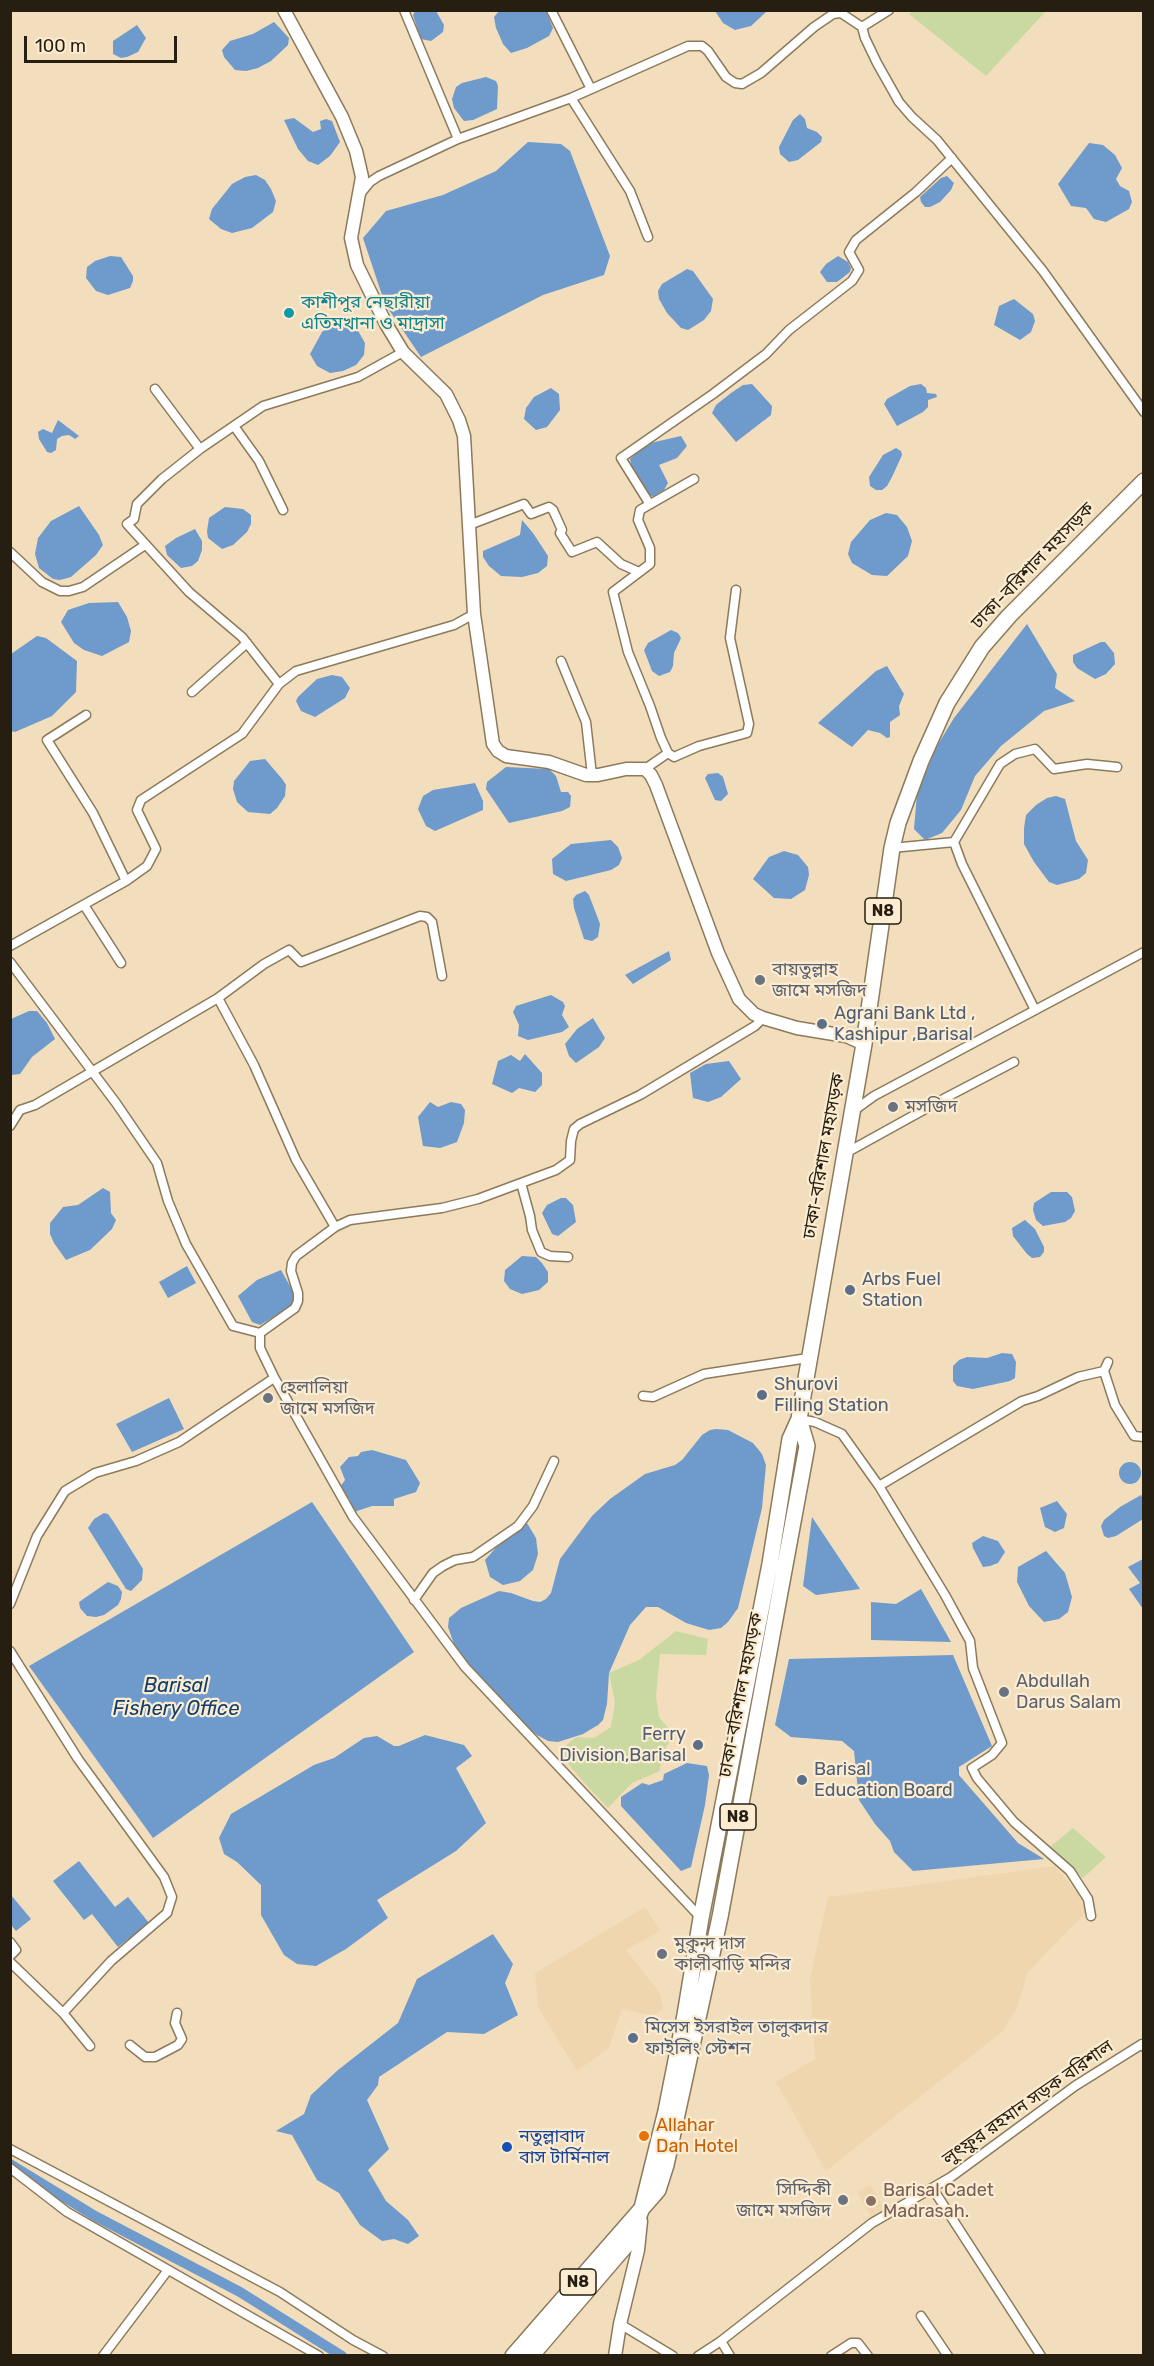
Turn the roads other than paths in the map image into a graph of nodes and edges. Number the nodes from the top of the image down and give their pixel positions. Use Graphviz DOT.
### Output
graph roads {
  1 [pos="284,10"];
  2 [pos="404,10"];
  3 [pos="551,10"];
  4 [pos="890,10"];
  5 [pos="840,12"];
  6 [pos="862,27"];
  7 [pos="590,87"];
  8 [pos="571,98"];
  9 [pos="459,139"];
  10 [pos="952,158"];
  11 [pos="361,194"];
  12 [pos="648,237"];
  13 [pos="402,352"];
  14 [pos="155,389"];
  15 [pos="1143,412"];
  16 [pos="234,426"];
  17 [pos="200,449"];
  18 [pos="694,479"];
  19 [pos="1142,488"];
  20 [pos="649,503"];
  21 [pos="283,510"];
  22 [pos="469,525"];
  23 [pos="146,545"];
  24 [pos="10,552"];
  25 [pos="639,572"];
  26 [pos="736,590"];
  27 [pos="474,614"];
  28 [pos="247,643"];
  29 [pos="561,661"];
  30 [pos="279,684"];
  31 [pos="192,692"];
  32 [pos="86,715"];
  33 [pos="668,753"];
  34 [pos="1117,767"];
  35 [pos="645,769"];
  36 [pos="592,775"];
  37 [pos="954,842"];
  38 [pos="892,848"];
  39 [pos="126,881"];
  40 [pos="84,905"];
  41 [pos="10,946"];
  42 [pos="1143,952"];
  43 [pos="10,962"];
  44 [pos="120,963"];
  45 [pos="442,976"];
  46 [pos="218,998"];
  47 [pos="1035,1010"];
  48 [pos="763,1018"];
  49 [pos="864,1044"];
  50 [pos="1014,1062"];
  51 [pos="91,1072"];
  52 [pos="852,1113"];
  53 [pos="10,1126"];
  54 [pos="844,1154"];
  55 [pos="520,1183"];
  56 [pos="335,1227"];
  57 [pos="568,1257"];
  58 [pos="260,1333"];
  59 [pos="808,1358"];
  60 [pos="1108,1362"];
  61 [pos="1104,1371"];
  62 [pos="274,1378"];
  63 [pos="643,1396"];
  64 [pos="799,1419"];
  65 [pos="1143,1437"];
  66 [pos="554,1461"];
  67 [pos="879,1486"];
  68 [pos="414,1599"];
  69 [pos="10,1604"];
  70 [pos="10,1651"];
  71 [pos="1091,1916"];
  72 [pos="701,1918"];
  73 [pos="10,1942"];
  74 [pos="10,1956"];
  75 [pos="10,1962"];
  76 [pos="63,2013"];
  77 [pos="177,2013"];
  78 [pos="130,2045"];
  79 [pos="1142,2045"];
  80 [pos="90,2046"];
  81 [pos="10,2149"];
  82 [pos="10,2168"];
  83 [pos="933,2189"];
  84 [pos="642,2208"];
  85 [pos="168,2270"];
  86 [pos="921,2316"];
  87 [pos="620,2324"];
  88 [pos="721,2341"];
  89 [pos="103,2355"];
  90 [pos="319,2355"];
  91 [pos="383,2355"];
  92 [pos="513,2355"];
  93 [pos="531,2355"];
  94 [pos="615,2355"];
  95 [pos="673,2355"];
  96 [pos="698,2355"];
  97 [pos="730,2355"];
  98 [pos="831,2355"];
  99 [pos="868,2355"];
  100 [pos="948,2355"];
  101 [pos="1041,2355"];
  1 -- 11 [label="street"];
  2 -- 9 [label="street"];
  3 -- 7 [label="street"];
  4 -- 6 [label="street"];
  5 -- 6 [label="street"];
  5 -- 7 [label="street"];
  6 -- 10 [label="street"];
  7 -- 8 [label="street"];
  8 -- 9 [label="street"];
  8 -- 12 [label="street"];
  9 -- 11 [label="street"];
  10 -- 15 [label="street"];
  10 -- 20 [label="street"];
  11 -- 13 [label="street"];
  13 -- 16 [label="street"];
  13 -- 22 [label="street"];
  14 -- 17 [label="street"];
  16 -- 17 [label="street"];
  16 -- 21 [label="street"];
  17 -- 23 [label="street"];
  18 -- 20 [label="street"];
  19 -- 38 [label="highway, ঢাকা-বরিশাল মহাসড়ক / N8"];
  20 -- 25 [label="street"];
  22 -- 25 [label="street"];
  22 -- 27 [label="street"];
  23 -- 24 [label="street"];
  23 -- 28 [label="street"];
  25 -- 33 [label="street"];
  26 -- 33 [label="street"];
  27 -- 30 [label="street"];
  27 -- 36 [label="street"];
  28 -- 30 [label="street"];
  28 -- 31 [label="street"];
  29 -- 36 [label="street"];
  30 -- 39 [label="street"];
  32 -- 39 [label="street"];
  33 -- 35 [label="street"];
  34 -- 37 [label="street"];
  35 -- 36 [label="street"];
  35 -- 48 [label="street"];
  37 -- 38 [label="street"];
  37 -- 47 [label="street"];
  38 -- 49 [label="highway, ঢাকা-বরিশাল মহাসড়ক / N8"];
  39 -- 40 [label="street"];
  40 -- 41 [label="street"];
  40 -- 44 [label="street"];
  42 -- 47 [label="street"];
  43 -- 51 [label="street"];
  45 -- 46 [label="street"];
  46 -- 51 [label="street"];
  46 -- 56 [label="street"];
  47 -- 52 [label="street"];
  48 -- 49 [label="street"];
  48 -- 55 [label="street"];
  49 -- 52 [label="highway, ঢাকা-বরিশাল মহাসড়ক / N8"];
  50 -- 54 [label="street"];
  51 -- 53 [label="street"];
  51 -- 58 [label="street"];
  52 -- 54 [label="highway, ঢাকা-বরিশাল মহাসড়ক / N8"];
  54 -- 59 [label="highway, ঢাকা-বরিশাল মহাসড়ক / N8"];
  55 -- 56 [label="street"];
  55 -- 57 [label="street"];
  56 -- 58 [label="street"];
  58 -- 62 [label="street"];
  59 -- 63 [label="street"];
  59 -- 64 [label="highway, ঢাকা-বরিশাল মহাসড়ক / N8"];
  60 -- 61 [label="street"];
  61 -- 65 [label="street"];
  61 -- 67 [label="street"];
  62 -- 68 [label="street"];
  62 -- 69 [label="street"];
  64 -- 67 [label="street"];
  64 -- 72 [label="highway, ঢাকা-বরিশাল মহাসড়ক / N8"];
  64 -- 84 [label="highway, ঢাকা-বরিশাল মহাসড়ক / N8"];
  66 -- 68 [label="street"];
  67 -- 71 [label="street"];
  68 -- 72 [label="street"];
  70 -- 76 [label="street"];
  72 -- 84 [label="highway, ঢাকা-বরিশাল মহাসড়ক / N8"];
  73 -- 74 [label="street"];
  75 -- 76 [label="street"];
  76 -- 80 [label="street"];
  77 -- 78 [label="street"];
  79 -- 83 [label="street, লুৎফুর রহমান সড়ক বরিশাল"];
  81 -- 91 [label="street"];
  82 -- 85 [label="street"];
  83 -- 88 [label="street, লুৎফুর রহমান সড়ক বরিশাল"];
  83 -- 101 [label="street"];
  84 -- 87 [label="street"];
  84 -- 92 [label="highway, N8"];
  84 -- 93 [label="highway, N8"];
  85 -- 89 [label="street"];
  85 -- 90 [label="street"];
  86 -- 100 [label="street"];
  87 -- 94 [label="street"];
  87 -- 95 [label="street"];
  88 -- 96 [label="street, লুৎফুর রহমান সড়ক বরিশাল"];
  88 -- 97 [label="street"];
  98 -- 99 [label="street"];
}
